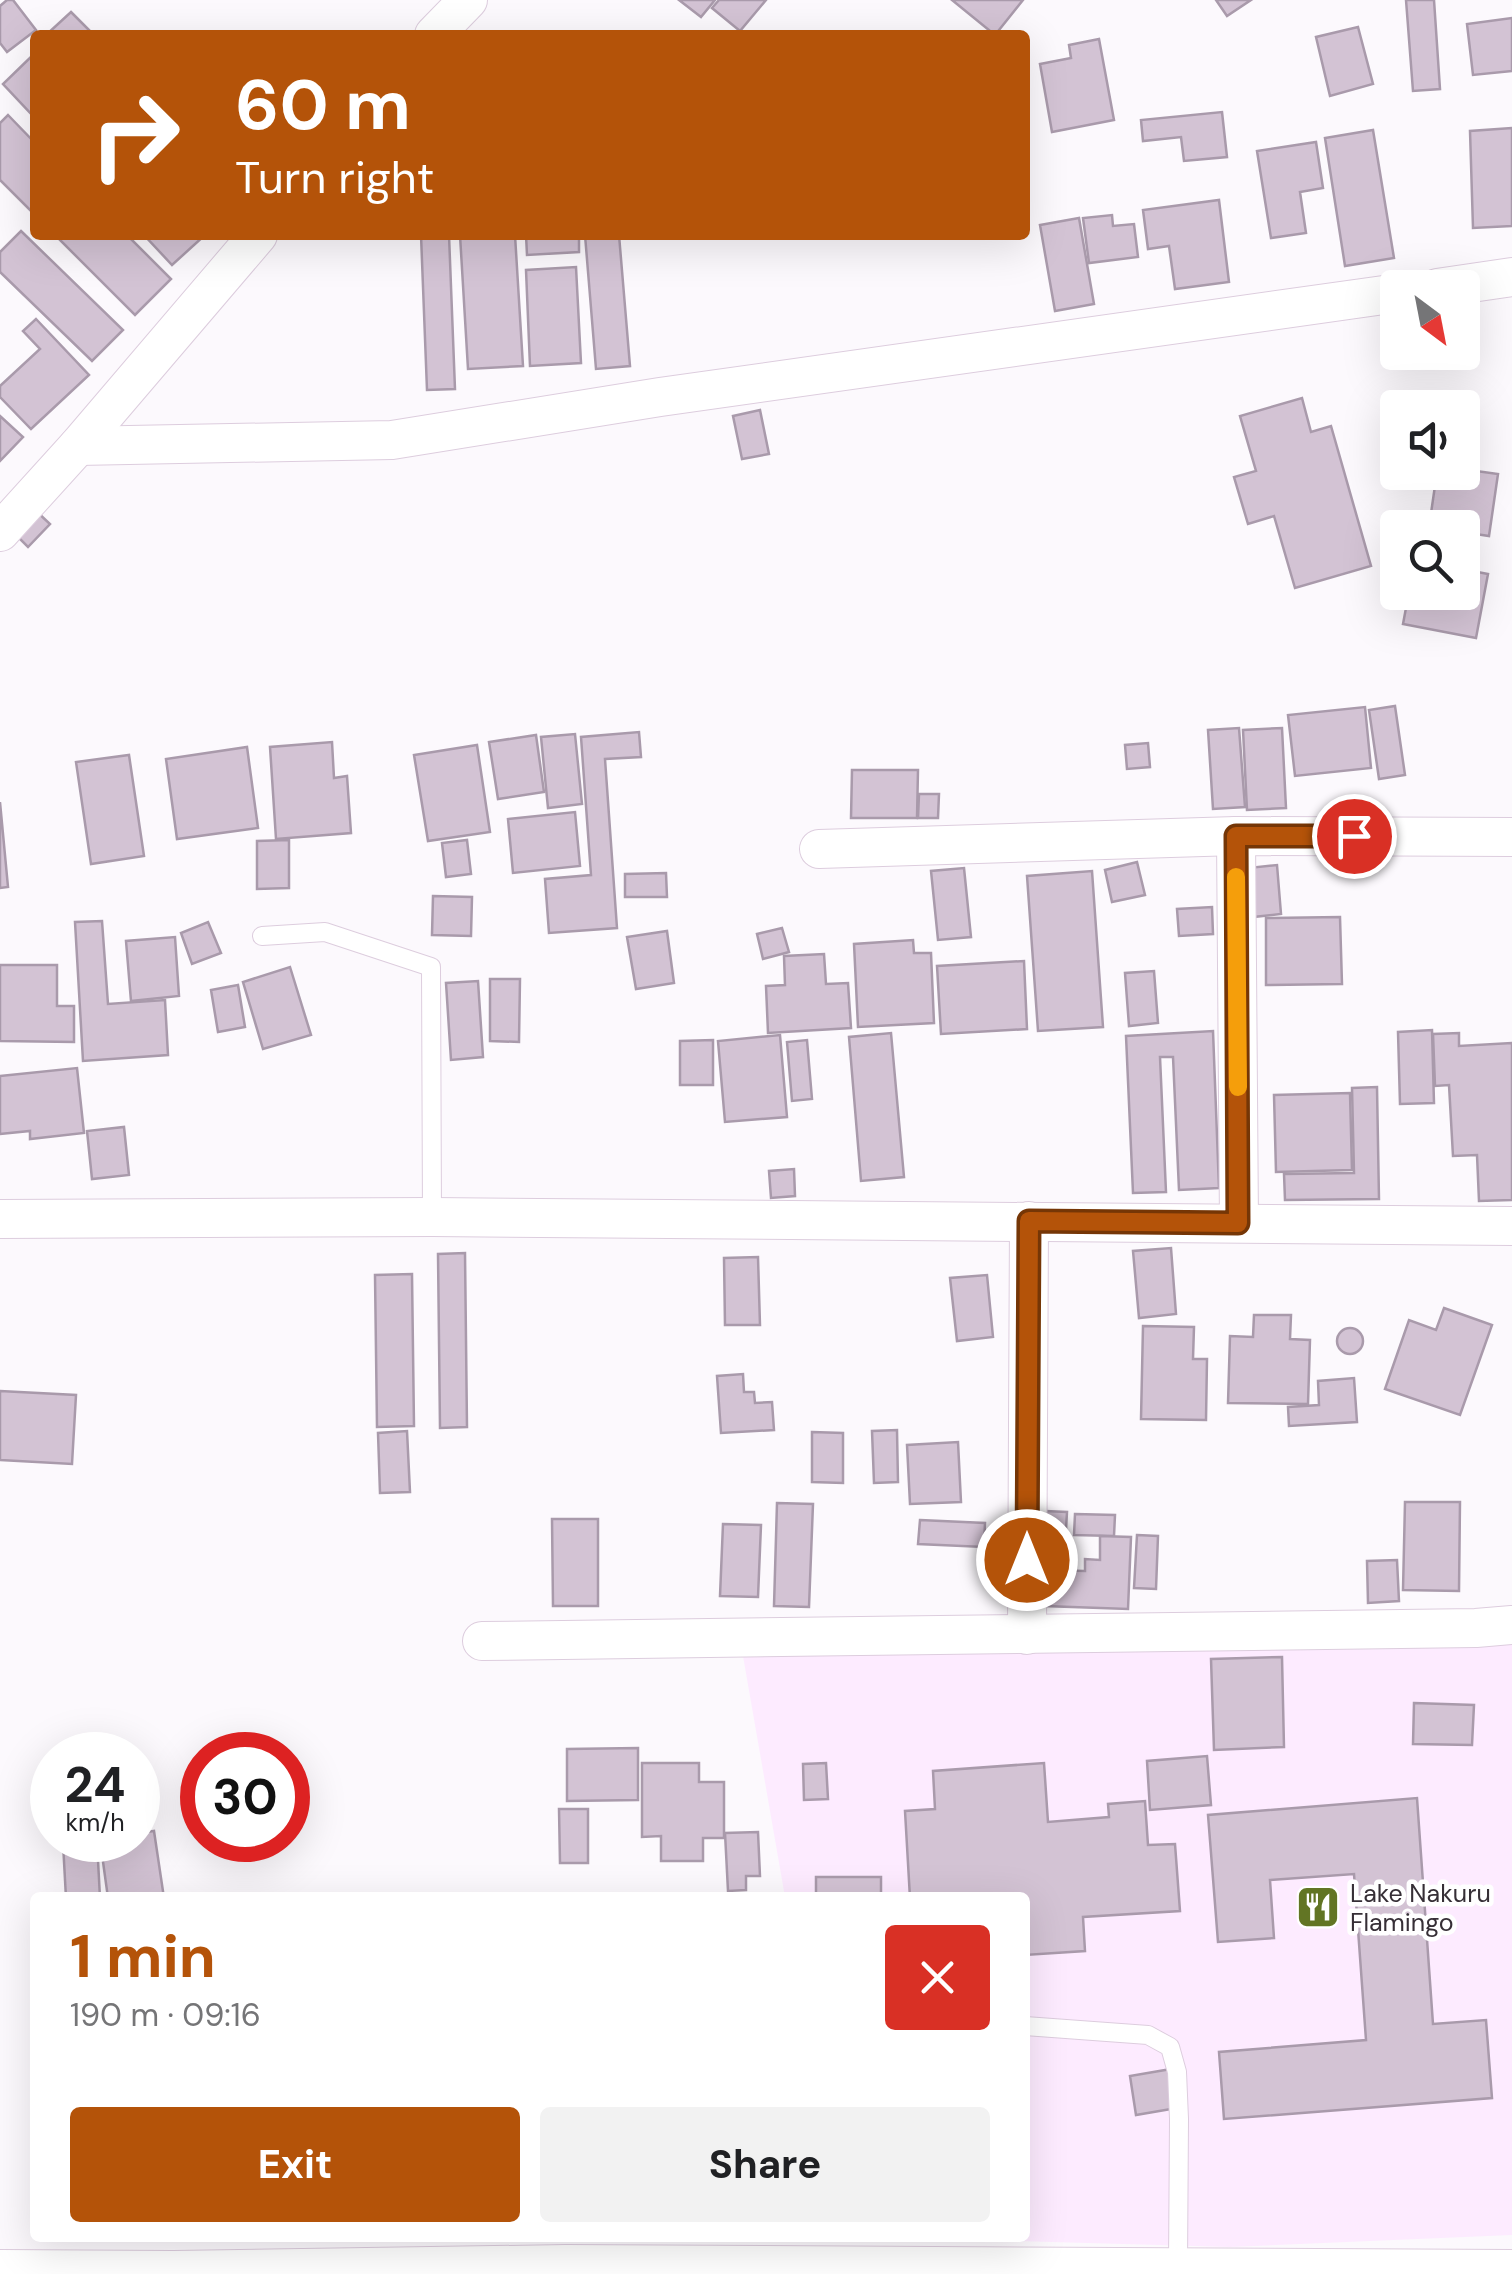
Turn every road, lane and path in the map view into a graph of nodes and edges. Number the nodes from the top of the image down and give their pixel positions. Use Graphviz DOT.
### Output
graph roads {
  1 [pos="468,0"];
  2 [pos="439,30"];
  3 [pos="254,240"];
  4 [pos="1512,277"];
  5 [pos="1480,282"];
  6 [pos="1380,296"];
  7 [pos="78,446"];
  8 [pos="0,532"];
  9 [pos="1236,836"];
  10 [pos="1512,837"];
  11 [pos="819,849"];
  12 [pos="262,936"];
  13 [pos="432,1218"];
  14 [pos="0,1219"];
  15 [pos="1029,1221"];
  16 [pos="1238,1223"];
  17 [pos="1512,1226"];
  18 [pos="1512,1625"];
  19 [pos="1026,1634"];
  20 [pos="482,1641"];
  21 [pos="1030,2026"];
  22 [pos="565,2251"];
  23 [pos="173,2260"];
  24 [pos="4,2264"];
  25 [pos="1178,2267"];
  26 [pos="1512,2269"];
  27 [pos="895,2270"];
  1 -- 2 [label="street"];
  3 -- 7 [label="street"];
  4 -- 5 [label="street"];
  6 -- 7 [label="street"];
  7 -- 8 [label="street"];
  9 -- 10 [label="street"];
  9 -- 11 [label="street"];
  9 -- 16 [label="street"];
  12 -- 13 [label="lane"];
  13 -- 14 [label="street"];
  13 -- 15 [label="street"];
  15 -- 16 [label="street"];
  15 -- 19 [label="street"];
  16 -- 17 [label="street"];
  18 -- 19 [label="street"];
  19 -- 20 [label="street"];
  21 -- 25 [label="lane"];
  22 -- 23 [label="street"];
  22 -- 27 [label="street"];
  23 -- 24 [label="street"];
  25 -- 26 [label="street"];
  25 -- 27 [label="street"];
}
